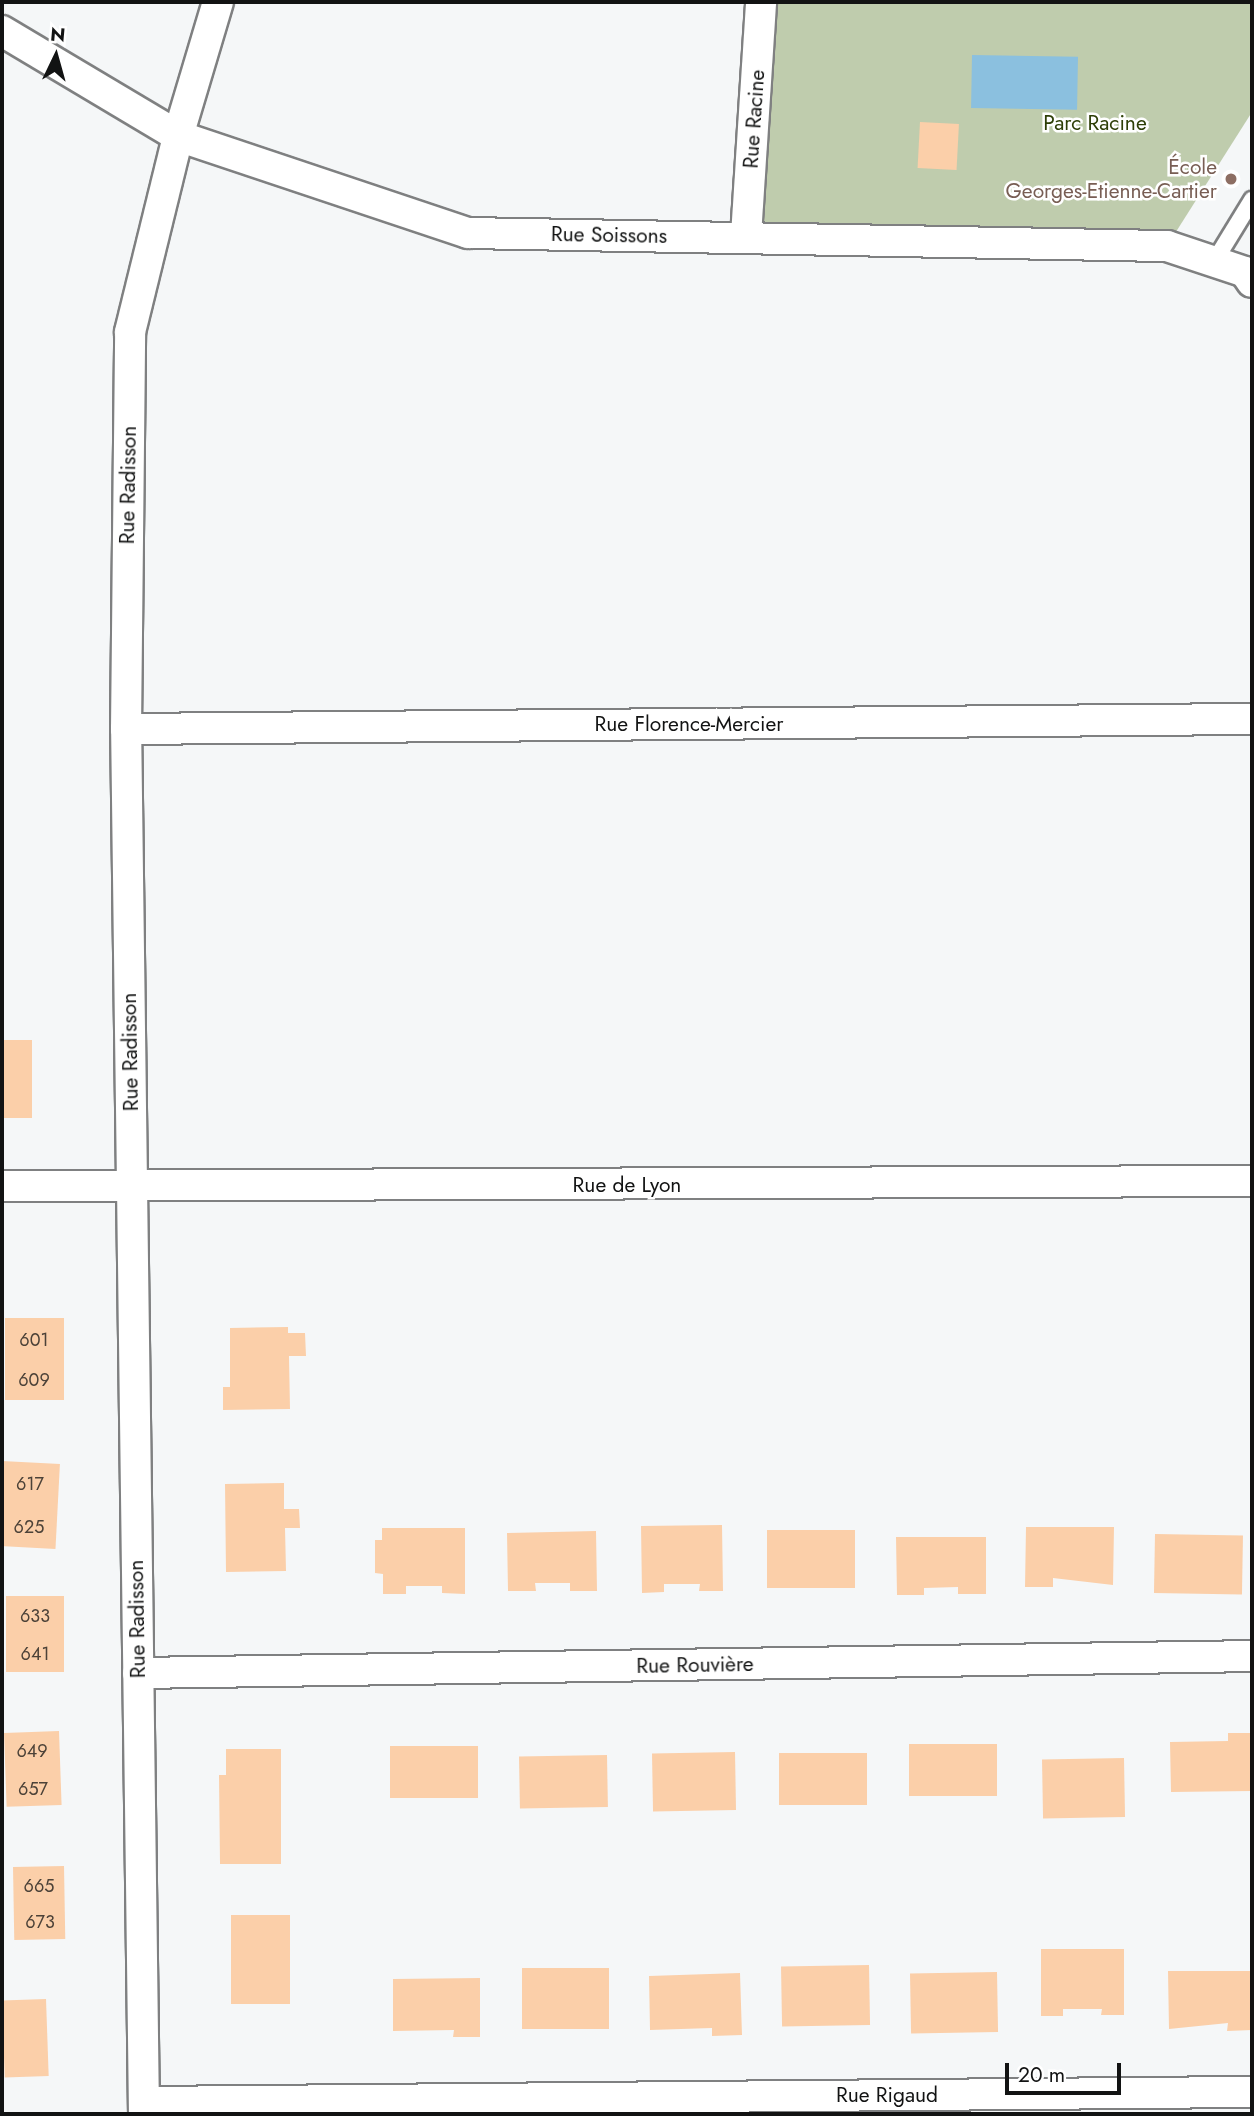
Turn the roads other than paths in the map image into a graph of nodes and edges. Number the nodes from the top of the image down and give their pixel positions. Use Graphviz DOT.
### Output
graph roads {
  1 [pos="218,2"];
  2 [pos="761,2"];
  3 [pos="2,31"];
  4 [pos="178,135"];
  5 [pos="1252,200"];
  6 [pos="746,236"];
  7 [pos="1214,262"];
  8 [pos="1252,282"];
  9 [pos="1252,719"];
  10 [pos="125,729"];
  11 [pos="1252,1181"];
  12 [pos="2,1186"];
  13 [pos="131,1187"];
  14 [pos="1252,1656"];
  15 [pos="138,1673"];
  16 [pos="1252,2092"];
  17 [pos="144,2108"];
  1 -- 4 [label="street, Rue Radisson"];
  2 -- 6 [label="street, Rue Racine"];
  3 -- 4 [label="street, Rue Soissons"];
  4 -- 6 [label="street, Rue Soissons"];
  4 -- 10 [label="street, Rue Radisson"];
  5 -- 7 [label="lane"];
  6 -- 7 [label="street, Rue Soissons"];
  7 -- 8 [label="street, Rue Soissons"];
  9 -- 10 [label="street, Rue Florence-Mercier"];
  10 -- 13 [label="street, Rue Radisson"];
  11 -- 13 [label="street, Rue de Lyon"];
  12 -- 13 [label="street, Rue de Lyon"];
  13 -- 15 [label="street, Rue Radisson"];
  14 -- 15 [label="street, Rue Rouvière"];
  15 -- 17 [label="street, Rue Radisson"];
  16 -- 17 [label="street, Rue Rigaud"];
}
